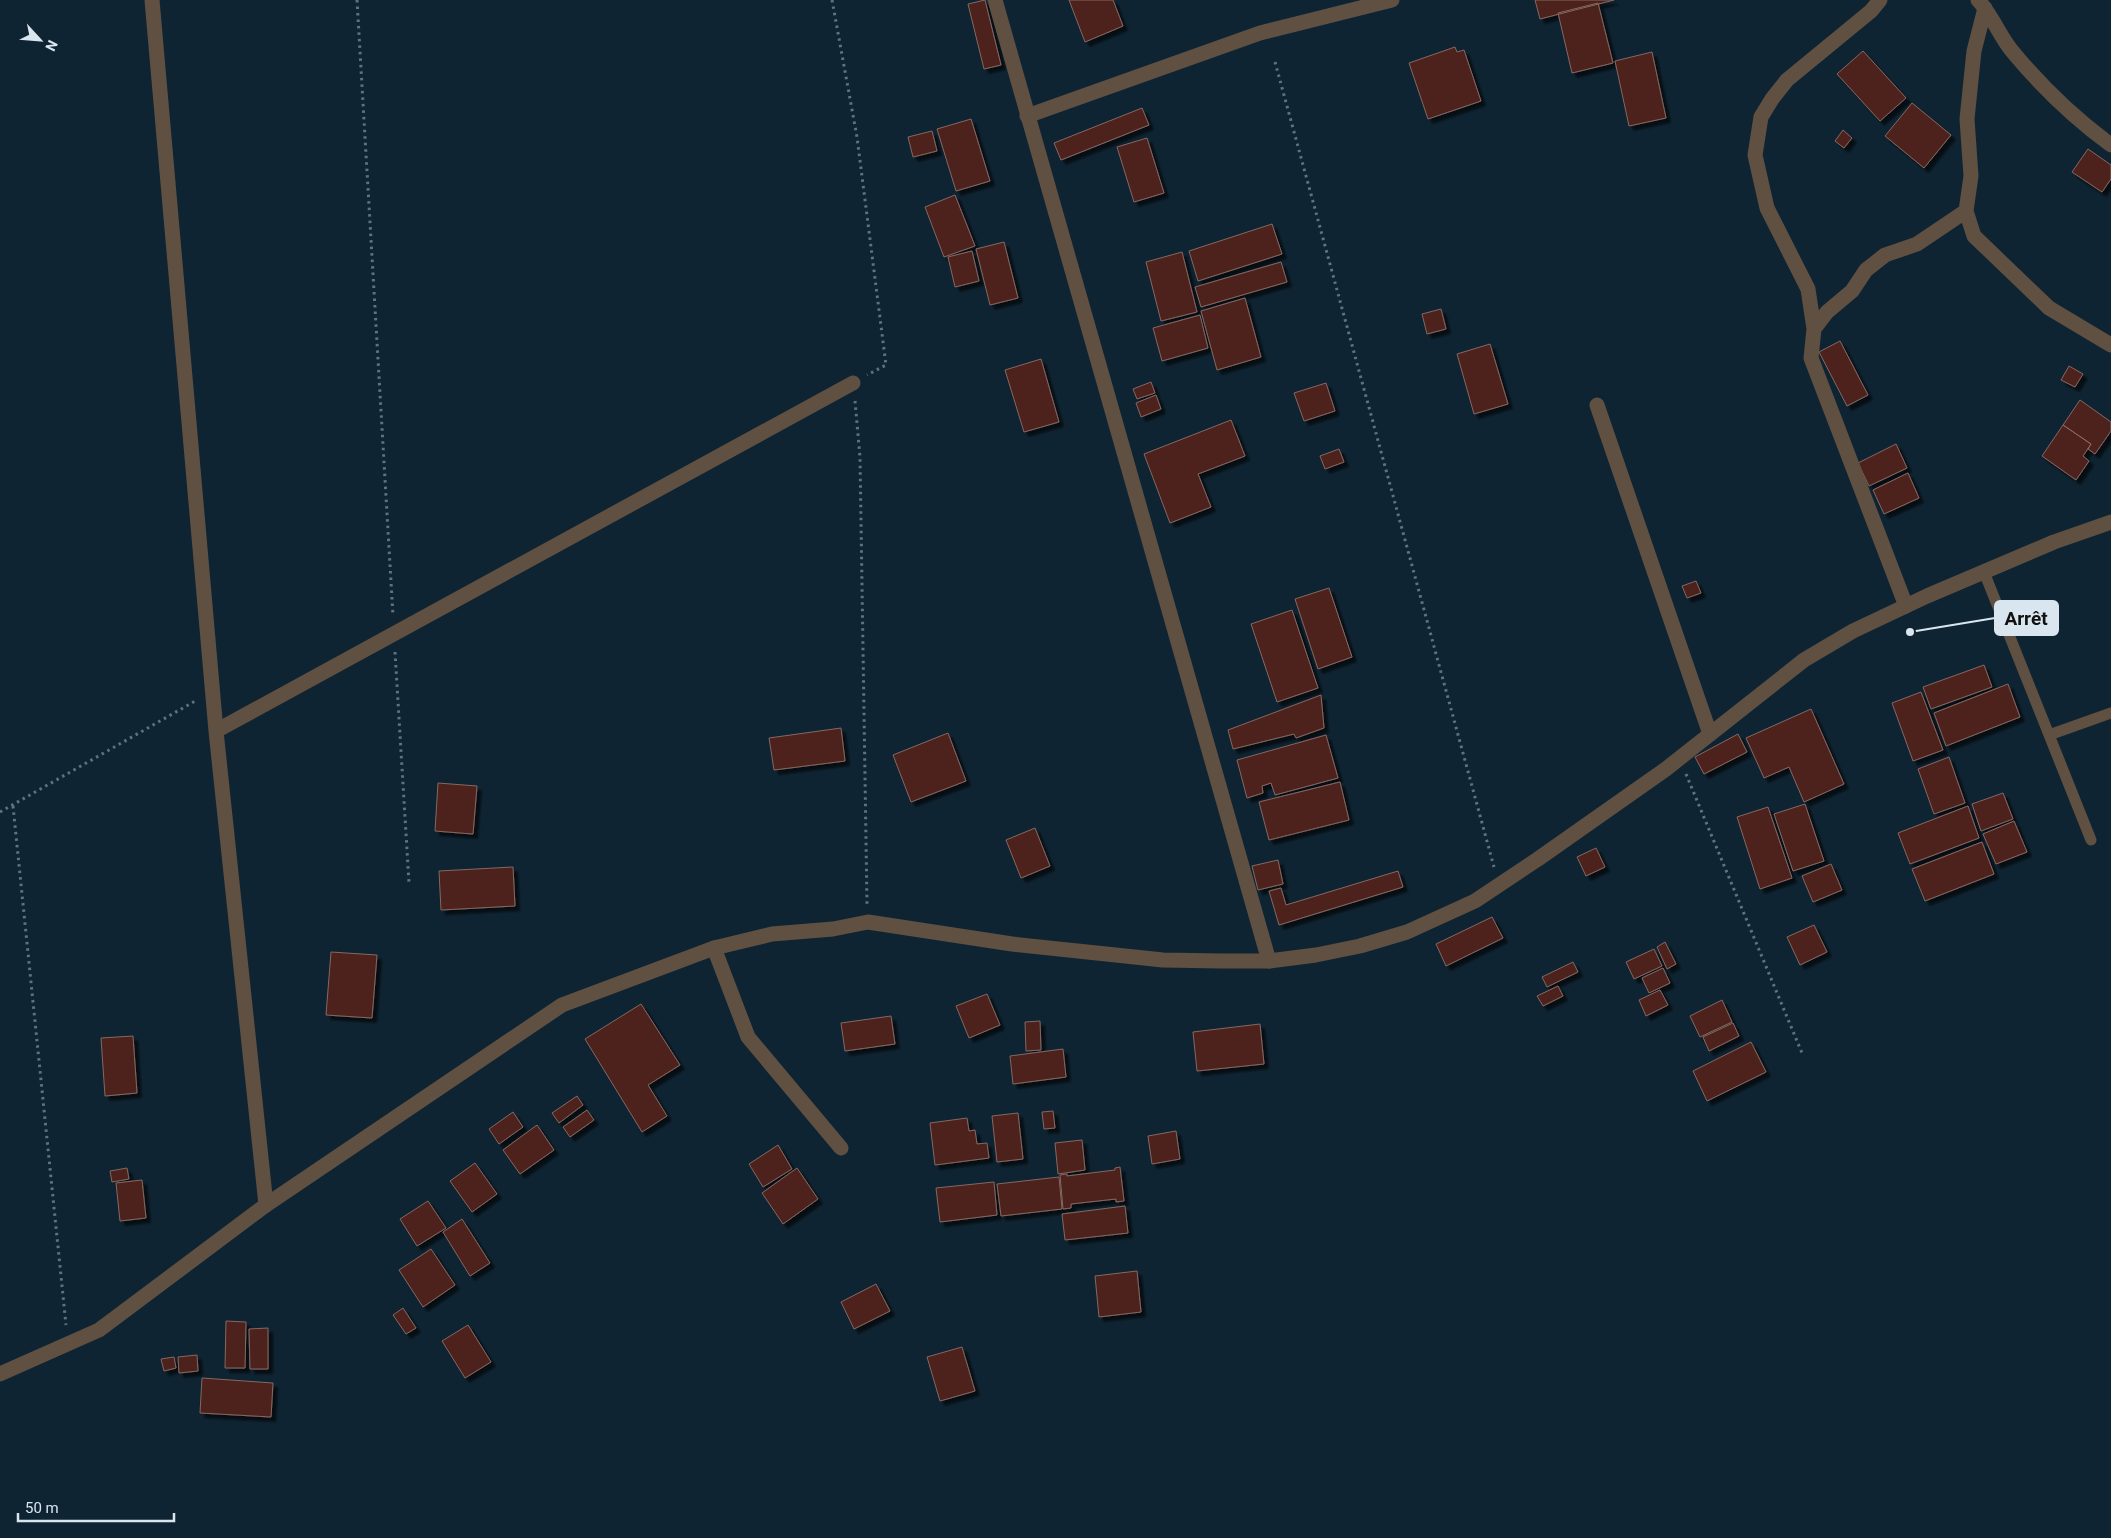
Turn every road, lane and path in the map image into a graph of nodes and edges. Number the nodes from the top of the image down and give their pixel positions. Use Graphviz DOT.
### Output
graph roads {
  1 [pos="152,0"];
  2 [pos="357,0"];
  3 [pos="832,0"];
  4 [pos="995,0"];
  5 [pos="1392,0"];
  6 [pos="1880,0"];
  7 [pos="1982,4"];
  8 [pos="1275,62"];
  9 [pos="1027,116"];
  10 [pos="2111,145"];
  11 [pos="1966,211"];
  12 [pos="1814,329"];
  13 [pos="2111,346"];
  14 [pos="853,384"];
  15 [pos="1597,405"];
  16 [pos="2111,522"];
  17 [pos="1984,572"];
  18 [pos="1906,606"];
  19 [pos="394,634"];
  20 [pos="213,690"];
  21 [pos="2111,713"];
  22 [pos="216,731"];
  23 [pos="1710,734"];
  24 [pos="2049,735"];
  25 [pos="1679,759"];
  26 [pos="13,806"];
  27 [pos="0,812"];
  28 [pos="2091,840"];
  29 [pos="409,884"];
  30 [pos="1498,885"];
  31 [pos="868,922"];
  32 [pos="714,948"];
  33 [pos="1269,961"];
  34 [pos="1802,1053"];
  35 [pos="841,1148"];
  36 [pos="266,1205"];
  37 [pos="68,1344"];
  38 [pos="0,1374"];
  1 -- 20 [label="street"];
  2 -- 19 [label="path"];
  3 -- 14 [label="path"];
  4 -- 9 [label="street"];
  5 -- 9 [label="street"];
  6 -- 12 [label="street"];
  7 -- 10 [label="street"];
  7 -- 11 [label="street"];
  8 -- 30 [label="path"];
  9 -- 33 [label="street"];
  11 -- 12 [label="street"];
  11 -- 13 [label="street"];
  12 -- 18 [label="street"];
  14 -- 19 [label="street"];
  14 -- 31 [label="path"];
  15 -- 23 [label="street"];
  16 -- 17 [label="street"];
  17 -- 18 [label="street"];
  17 -- 24 [label="lane"];
  18 -- 23 [label="street"];
  19 -- 22 [label="street"];
  19 -- 29 [label="path"];
  20 -- 22 [label="street"];
  20 -- 26 [label="path"];
  21 -- 24 [label="lane"];
  22 -- 36 [label="street"];
  23 -- 25 [label="street"];
  24 -- 28 [label="lane"];
  25 -- 30 [label="street"];
  25 -- 34 [label="path"];
  26 -- 27 [label="path"];
  26 -- 37 [label="path"];
  30 -- 33 [label="street"];
  31 -- 32 [label="street"];
  31 -- 33 [label="street"];
  32 -- 35 [label="street"];
  32 -- 36 [label="street"];
  36 -- 37 [label="street"];
  37 -- 38 [label="street"];
}
